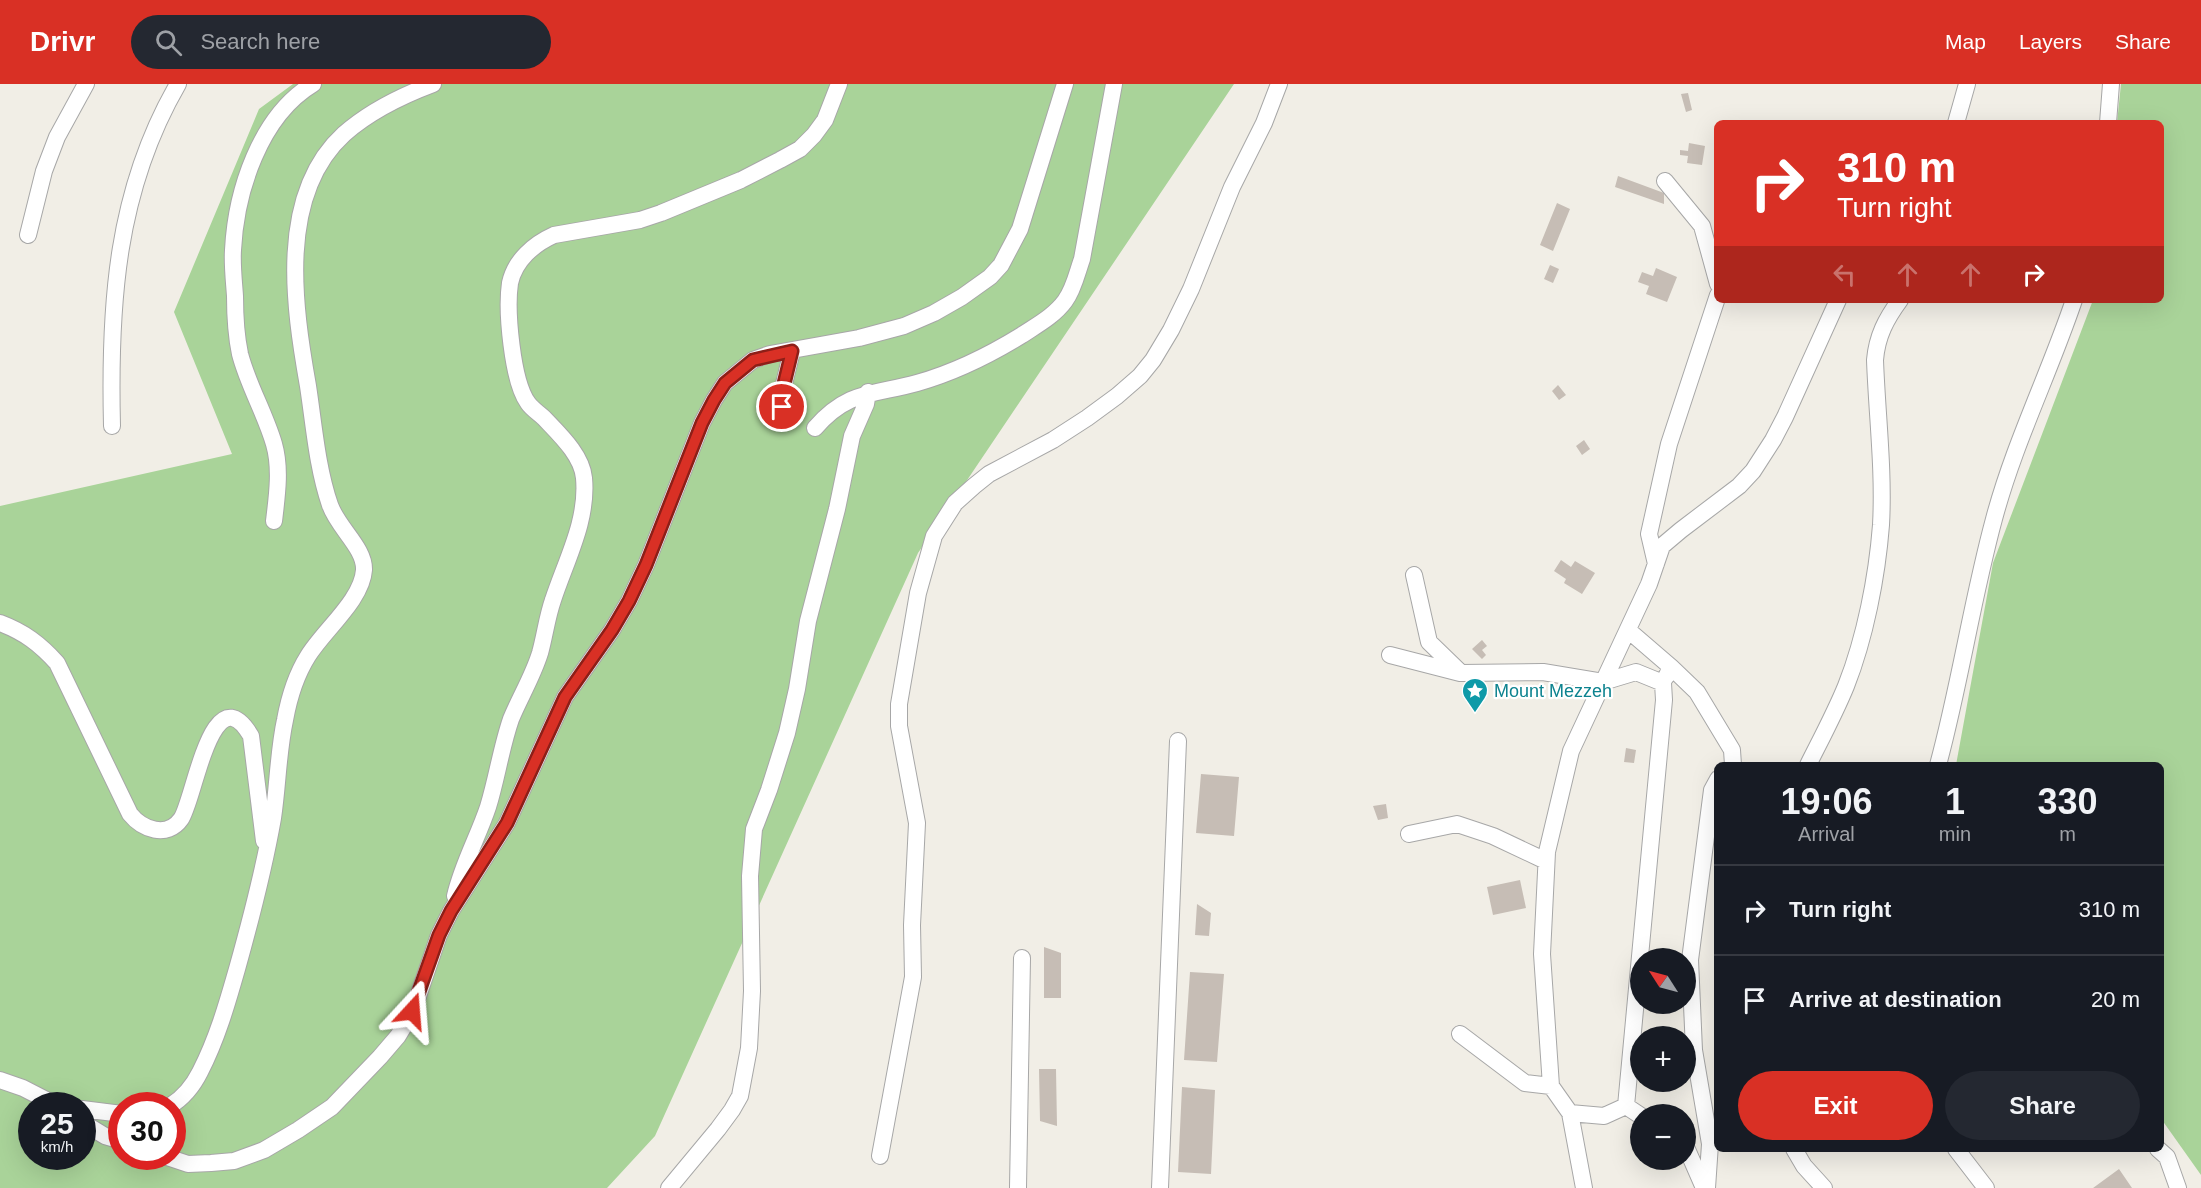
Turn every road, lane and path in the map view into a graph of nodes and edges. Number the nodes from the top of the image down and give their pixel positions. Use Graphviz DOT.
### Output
graph roads {
  1 [pos="86,84"];
  2 [pos="178,84"];
  3 [pos="313,84"];
  4 [pos="433,84"];
  5 [pos="838,84"];
  6 [pos="1065,84"];
  7 [pos="1114,84"];
  8 [pos="1279,84"];
  9 [pos="1967,84"];
  10 [pos="2111,84"];
  11 [pos="1957,120"];
  12 [pos="2108,120"];
  13 [pos="1665,181"];
  14 [pos="28,236"];
  15 [pos="1714,270"];
  16 [pos="1715,303"];
  17 [pos="1837,303"];
  18 [pos="1898,303"];
  19 [pos="2073,303"];
  20 [pos="792,351"];
  21 [pos="868,392"];
  22 [pos="782,407"];
  23 [pos="112,426"];
  24 [pos="815,428"];
  25 [pos="274,521"];
  26 [pos="1656,564"];
  27 [pos="1414,576"];
  28 [pos="0,623"];
  29 [pos="1628,630"];
  30 [pos="1390,655"];
  31 [pos="1671,667"];
  32 [pos="1461,673"];
  33 [pos="1604,682"];
  34 [pos="1663,682"];
  35 [pos="1178,741"];
  36 [pos="1730,760"];
  37 [pos="1809,762"];
  38 [pos="1939,762"];
  39 [pos="1714,786"];
  40 [pos="1409,834"];
  41 [pos="265,851"];
  42 [pos="1546,861"];
  43 [pos="451,911"];
  44 [pos="1022,958"];
  45 [pos="1460,1034"];
  46 [pos="0,1080"];
  47 [pos="1551,1086"];
  48 [pos="29,1092"];
  49 [pos="186,1092"];
  50 [pos="1626,1106"];
  51 [pos="1630,1109"];
  52 [pos="1570,1113"];
  53 [pos="1796,1152"];
  54 [pos="1958,1152"];
  55 [pos="2161,1152"];
  56 [pos="880,1156"];
  57 [pos="186,1163"];
  58 [pos="1696,1168"];
  59 [pos="669,1188"];
  60 [pos="1018,1188"];
  61 [pos="1160,1188"];
  62 [pos="1584,1188"];
  63 [pos="1705,1188"];
  64 [pos="1824,1188"];
  65 [pos="1986,1188"];
  66 [pos="2178,1188"];
  1 -- 14 [label="street"];
  2 -- 23 [label="street"];
  3 -- 25 [label="street"];
  4 -- 41 [label="street"];
  5 -- 43 [label="street"];
  6 -- 20 [label="street"];
  7 -- 21 [label="street"];
  8 -- 56 [label="street"];
  9 -- 11 [label="street"];
  10 -- 12 [label="street"];
  13 -- 15 [label="street"];
  16 -- 26 [label="street"];
  17 -- 26 [label="street"];
  18 -- 37 [label="street"];
  19 -- 38 [label="street"];
  20 -- 22 [label="street"];
  20 -- 43 [label="street"];
  21 -- 24 [label="street"];
  21 -- 59 [label="street"];
  26 -- 29 [label="street"];
  27 -- 32 [label="street"];
  28 -- 41 [label="street"];
  29 -- 31 [label="street"];
  29 -- 33 [label="street"];
  30 -- 32 [label="street"];
  31 -- 34 [label="street"];
  31 -- 36 [label="street"];
  32 -- 33 [label="street"];
  33 -- 34 [label="street"];
  33 -- 42 [label="street"];
  34 -- 50 [label="street"];
  35 -- 61 [label="street"];
  39 -- 63 [label="street"];
  40 -- 42 [label="street"];
  41 -- 49 [label="street"];
  42 -- 47 [label="street"];
  43 -- 57 [label="street"];
  44 -- 60 [label="street"];
  45 -- 47 [label="street"];
  46 -- 48 [label="street"];
  47 -- 52 [label="street"];
  50 -- 51 [label="street"];
  50 -- 52 [label="street"];
  52 -- 62 [label="street"];
  53 -- 64 [label="street"];
  54 -- 65 [label="street"];
  55 -- 66 [label="street"];
  58 -- 63 [label="street"];
}
